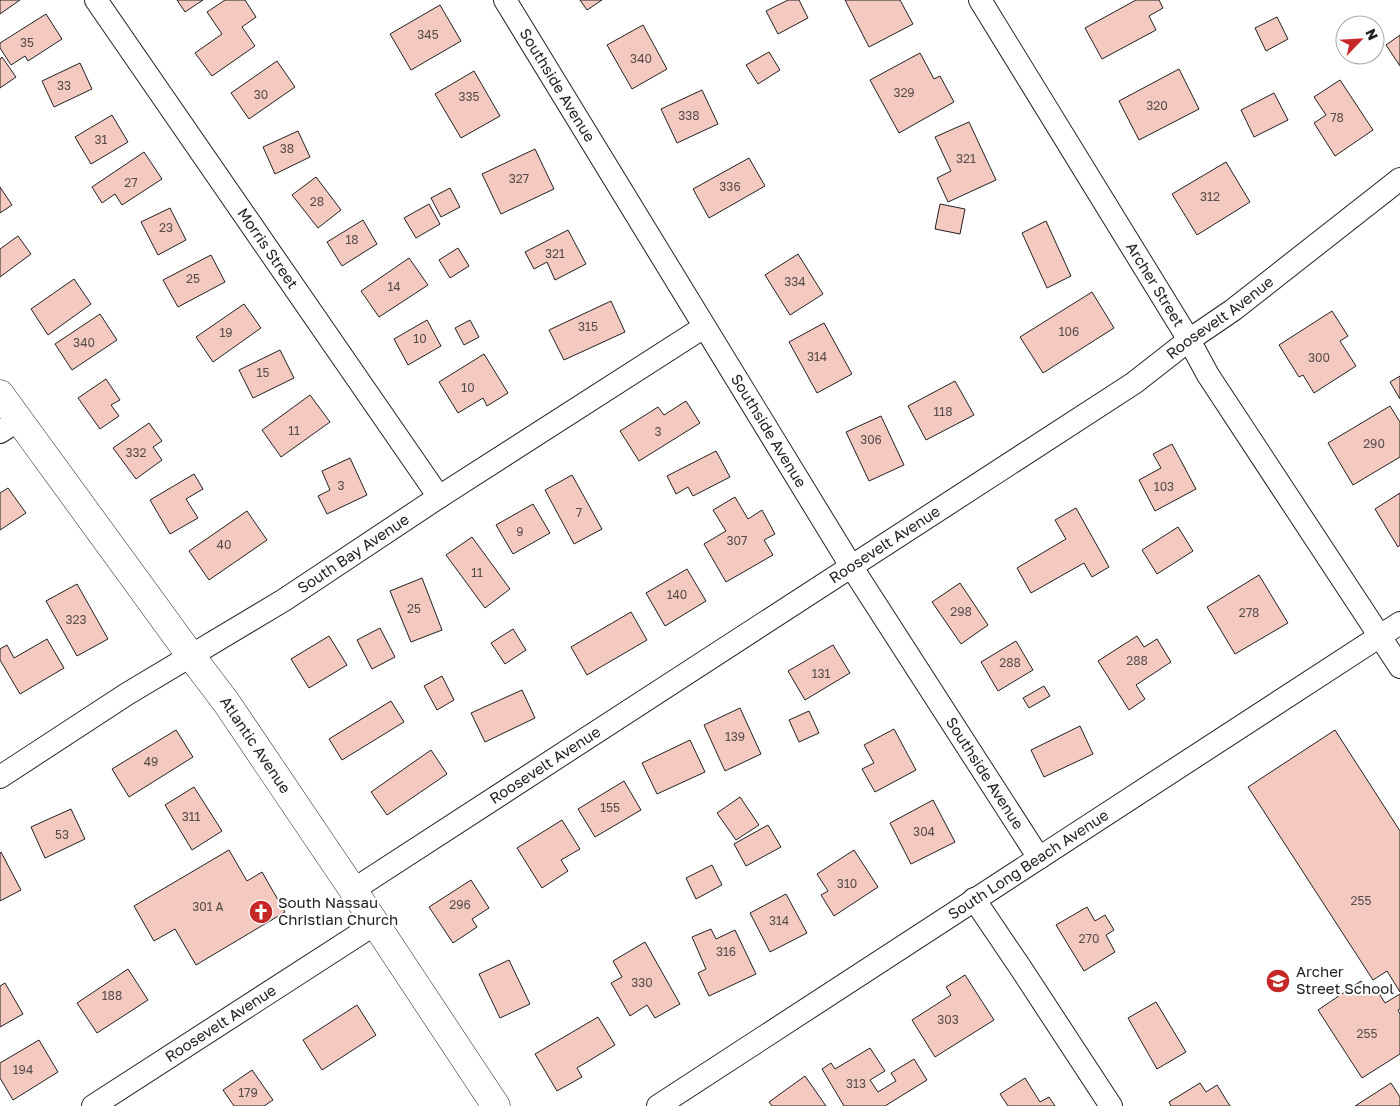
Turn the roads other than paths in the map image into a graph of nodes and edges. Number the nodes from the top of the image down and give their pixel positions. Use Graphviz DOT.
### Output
graph roads {
  1 [pos="96,0"];
  2 [pos="504,0"];
  3 [pos="980,0"];
  4 [pos="1400,179"];
  5 [pos="704,327"];
  6 [pos="1189,340"];
  7 [pos="0,394"];
  8 [pos="9,426"];
  9 [pos="439,497"];
  10 [pos="851,566"];
  11 [pos="1400,623"];
  12 [pos="1380,636"];
  13 [pos="191,656"];
  14 [pos="1400,667"];
  15 [pos="0,777"];
  16 [pos="1039,858"];
  17 [pos="353,890"];
  18 [pos="974,899"];
  19 [pos="375,924"];
  20 [pos="93,1106"];
  21 [pos="496,1106"];
  22 [pos="658,1106"];
  23 [pos="1111,1106"];
  1 -- 9 [label="street, Morris Street"];
  2 -- 5 [label="street, Southside Avenue"];
  3 -- 6 [label="street, Archer Street"];
  4 -- 6 [label="street, Roosevelt Avenue"];
  5 -- 9 [label="street, South Bay Avenue"];
  5 -- 10 [label="street, Southside Avenue"];
  6 -- 10 [label="street, Roosevelt Avenue"];
  6 -- 12 [label="street, Archer Street"];
  7 -- 8 [label="main road, Atlantic Avenue"];
  8 -- 13 [label="main road, Atlantic Avenue"];
  9 -- 13 [label="street, South Bay Avenue"];
  10 -- 16 [label="street, Southside Avenue"];
  10 -- 17 [label="street, Roosevelt Avenue"];
  11 -- 12 [label="street, South Long Beach Avenue"];
  12 -- 14 [label="street, Archer Street"];
  12 -- 16 [label="street, South Long Beach Avenue"];
  13 -- 15 [label="street, South Bay Avenue"];
  13 -- 17 [label="main road, Atlantic Avenue"];
  16 -- 18 [label="street, South Long Beach Avenue"];
  17 -- 19 [label="main road, Atlantic Avenue"];
  18 -- 22 [label="street, South Long Beach Avenue"];
  18 -- 23 [label="street"];
  19 -- 20 [label="street, Roosevelt Avenue"];
  19 -- 21 [label="main road, Atlantic Avenue"];
}
